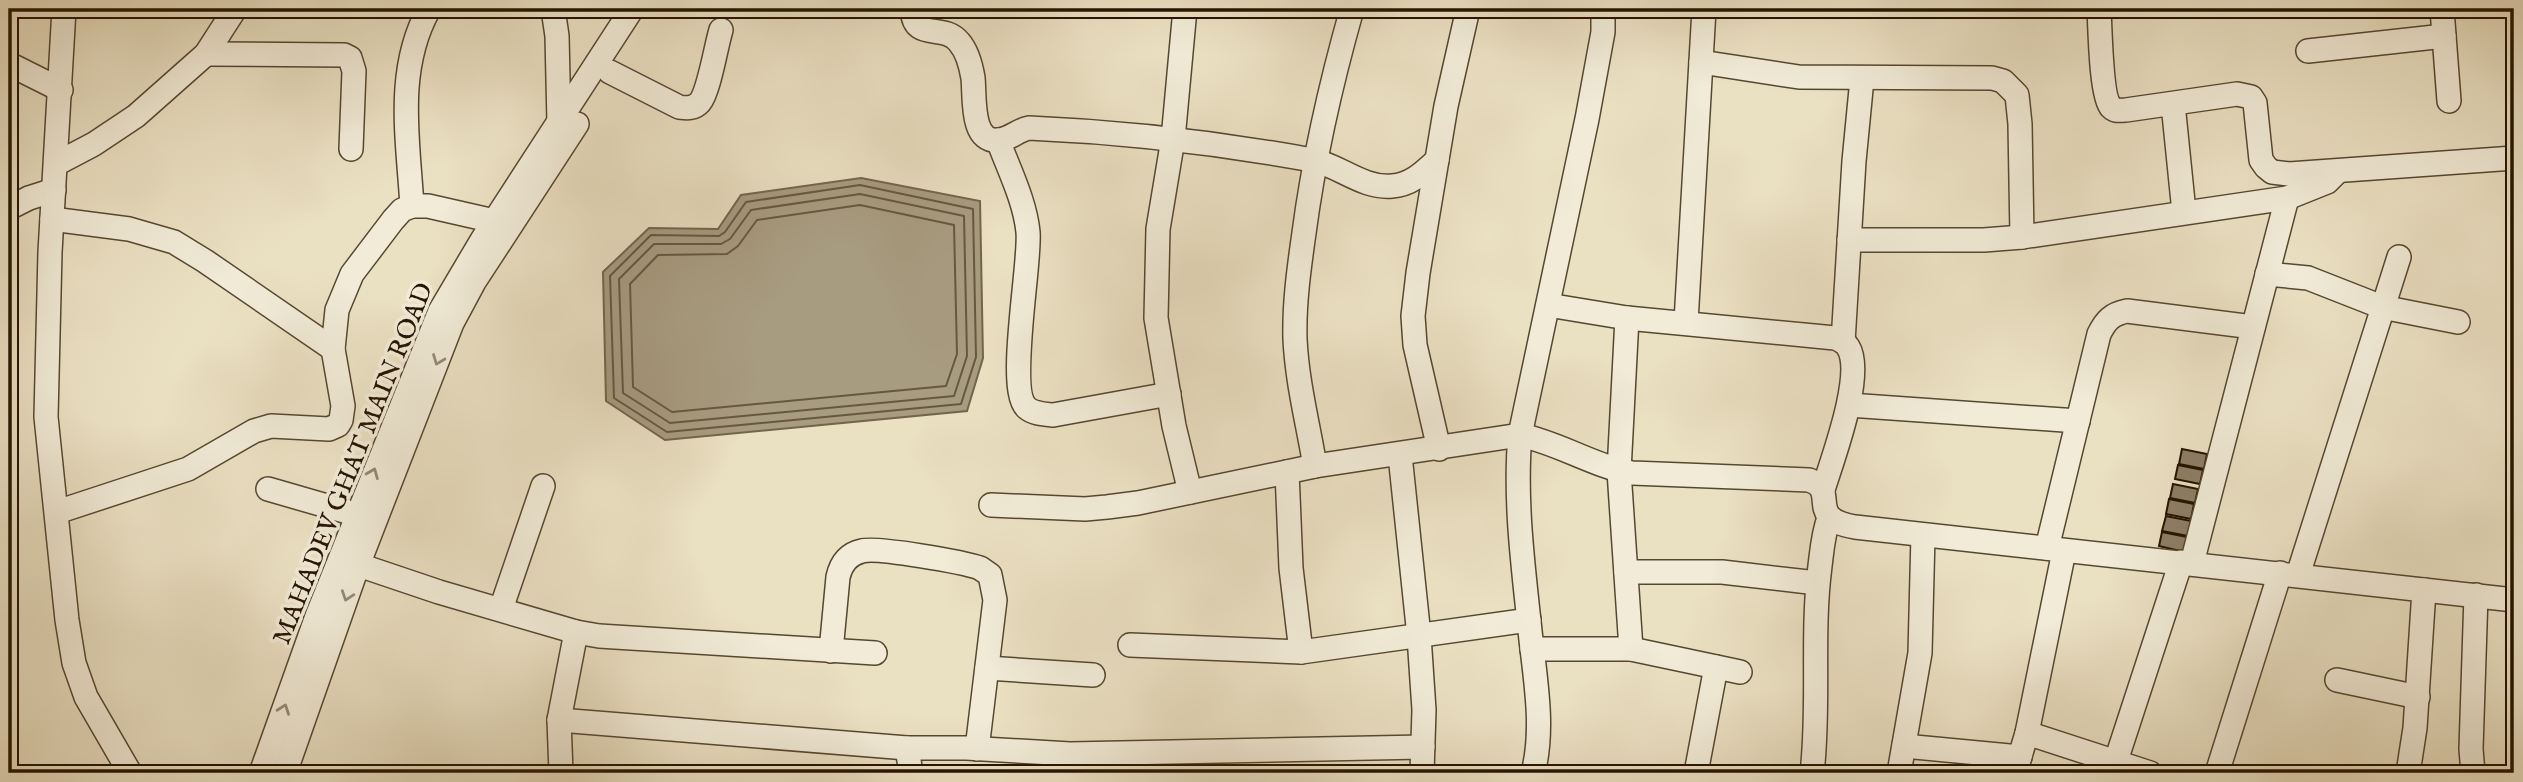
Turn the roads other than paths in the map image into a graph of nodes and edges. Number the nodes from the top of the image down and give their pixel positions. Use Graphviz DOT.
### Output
graph roads {
  1 [pos="64,9"];
  2 [pos="235,9"];
  3 [pos="429,9"];
  4 [pos="553,9"];
  5 [pos="632,9"];
  6 [pos="649,9"];
  7 [pos="912,9"];
  8 [pos="1185,9"];
  9 [pos="1352,9"];
  10 [pos="1468,9"];
  11 [pos="1603,9"];
  12 [pos="1704,9"];
  13 [pos="2099,9"];
  14 [pos="2442,9"];
  15 [pos="721,30"];
  16 [pos="2444,36"];
  17 [pos="2308,51"];
  18 [pos="206,54"];
  19 [pos="1701,62"];
  20 [pos="9,64"];
  21 [pos="610,72"];
  22 [pos="1862,79"];
  23 [pos="61,90"];
  24 [pos="2449,101"];
  25 [pos="2173,104"];
  26 [pos="559,123"];
  27 [pos="1173,139"];
  28 [pos="998,140"];
  29 [pos="351,149"];
  30 [pos="2514,158"];
  31 [pos="1315,160"];
  32 [pos="1437,160"];
  33 [pos="56,164"];
  34 [pos="2338,171"];
  35 [pos="54,190"];
  36 [pos="2287,198"];
  37 [pos="412,206"];
  38 [pos="9,208"];
  39 [pos="2184,212"];
  40 [pos="52,219"];
  41 [pos="494,221"];
  42 [pos="2022,237"];
  43 [pos="1849,240"];
  44 [pos="2399,257"];
  45 [pos="2267,274"];
  46 [pos="1548,305"];
  47 [pos="2382,307"];
  48 [pos="1627,318"];
  49 [pos="1686,322"];
  50 [pos="2458,322"];
  51 [pos="2253,327"];
  52 [pos="1843,342"];
  53 [pos="332,349"];
  54 [pos="1169,394"];
  55 [pos="1849,405"];
  56 [pos="2078,421"];
  57 [pos="1520,435"];
  58 [pos="1439,449"];
  59 [pos="1400,455"];
  60 [pos="1315,466"];
  61 [pos="1619,471"];
  62 [pos="1287,472"];
  63 [pos="543,486"];
  64 [pos="268,489"];
  65 [pos="1823,490"];
  66 [pos="1190,492"];
  67 [pos="992,505"];
  68 [pos="57,512"];
  69 [pos="358,515"];
  70 [pos="1829,519"];
  71 [pos="1923,535"];
  72 [pos="2055,549"];
  73 [pos="350,562"];
  74 [pos="2187,563"];
  75 [pos="1626,572"];
  76 [pos="2289,574"];
  77 [pos="1818,583"];
  78 [pos="2424,590"];
  79 [pos="2476,596"];
  80 [pos="2514,600"];
  81 [pos="501,609"];
  82 [pos="1529,620"];
  83 [pos="576,632"];
  84 [pos="1419,636"];
  85 [pos="1130,645"];
  86 [pos="1532,649"];
  87 [pos="1631,649"];
  88 [pos="831,650"];
  89 [pos="1301,652"];
  90 [pos="875,653"];
  91 [pos="1716,667"];
  92 [pos="987,668"];
  93 [pos="1740,672"];
  94 [pos="1093,675"];
  95 [pos="2337,680"];
  96 [pos="2418,696"];
  97 [pos="559,720"];
  98 [pos="2027,733"];
  99 [pos="1904,746"];
  100 [pos="1423,747"];
  101 [pos="907,748"];
  102 [pos="977,749"];
  103 [pos="2017,765"];
  104 [pos="2114,768"];
  105 [pos="130,773"];
  106 [pos="261,773"];
  107 [pos="285,773"];
  108 [pos="561,773"];
  109 [pos="911,773"];
  110 [pos="1422,773"];
  111 [pos="1533,773"];
  112 [pos="1696,773"];
  113 [pos="1812,773"];
  114 [pos="1899,773"];
  115 [pos="2150,773"];
  116 [pos="2217,773"];
  117 [pos="2408,773"];
  118 [pos="2473,773"];
  1 -- 23 [label="street"];
  2 -- 18 [label="street"];
  3 -- 37 [label="street"];
  4 -- 26 [label="street"];
  5 -- 26 [label="street, MAHADEV GHAT MAIN ROAD"];
  6 -- 21 [label="street"];
  7 -- 28 [label="street"];
  8 -- 27 [label="street"];
  9 -- 31 [label="street"];
  10 -- 32 [label="street"];
  11 -- 46 [label="street"];
  12 -- 19 [label="street"];
  13 -- 25 [label="street"];
  14 -- 16 [label="street"];
  15 -- 21 [label="street"];
  16 -- 17 [label="street"];
  16 -- 24 [label="street"];
  18 -- 29 [label="street"];
  18 -- 33 [label="street"];
  19 -- 22 [label="street"];
  19 -- 49 [label="street"];
  20 -- 23 [label="street"];
  21 -- 73 [label="street, one-way"];
  22 -- 42 [label="street"];
  22 -- 43 [label="street"];
  23 -- 33 [label="street"];
  25 -- 34 [label="street"];
  25 -- 39 [label="street"];
  26 -- 41 [label="street, MAHADEV GHAT MAIN ROAD"];
  27 -- 28 [label="street"];
  27 -- 31 [label="street"];
  27 -- 54 [label="street"];
  28 -- 54 [label="street"];
  30 -- 34 [label="street"];
  31 -- 32 [label="street"];
  31 -- 60 [label="street"];
  32 -- 58 [label="street"];
  33 -- 35 [label="street"];
  34 -- 36 [label="street"];
  35 -- 38 [label="street"];
  35 -- 40 [label="street"];
  36 -- 39 [label="street"];
  36 -- 45 [label="street"];
  37 -- 41 [label="street"];
  37 -- 53 [label="street"];
  39 -- 42 [label="street"];
  40 -- 53 [label="street"];
  40 -- 68 [label="street"];
  69 -- 41 [label="street, MAHADEV GHAT MAIN ROAD, one-way"];
  42 -- 43 [label="street"];
  43 -- 52 [label="street"];
  44 -- 47 [label="street"];
  45 -- 47 [label="street"];
  45 -- 51 [label="street"];
  46 -- 48 [label="street"];
  46 -- 57 [label="street"];
  47 -- 50 [label="street"];
  47 -- 76 [label="street"];
  48 -- 49 [label="street"];
  48 -- 61 [label="street"];
  49 -- 52 [label="street"];
  51 -- 56 [label="street"];
  51 -- 74 [label="street"];
  52 -- 55 [label="street"];
  53 -- 68 [label="street"];
  54 -- 66 [label="street"];
  55 -- 56 [label="street"];
  55 -- 65 [label="street"];
  56 -- 72 [label="street"];
  57 -- 58 [label="street"];
  57 -- 61 [label="street"];
  57 -- 82 [label="street"];
  58 -- 59 [label="street"];
  59 -- 60 [label="street"];
  59 -- 84 [label="street"];
  60 -- 62 [label="street"];
  61 -- 65 [label="street"];
  61 -- 75 [label="street"];
  62 -- 66 [label="street"];
  62 -- 89 [label="street"];
  63 -- 81 [label="street"];
  64 -- 69 [label="street"];
  65 -- 70 [label="street"];
  66 -- 67 [label="street"];
  68 -- 105 [label="street"];
  69 -- 73 [label="street, MAHADEV GHAT MAIN ROAD"];
  70 -- 71 [label="street"];
  70 -- 77 [label="street"];
  71 -- 72 [label="street"];
  71 -- 99 [label="street"];
  72 -- 74 [label="street"];
  72 -- 98 [label="street"];
  73 -- 81 [label="street"];
  106 -- 73 [label="street, MAHADEV GHAT MAIN ROAD, one-way"];
  73 -- 107 [label="street, one-way"];
  74 -- 76 [label="street"];
  74 -- 104 [label="street"];
  75 -- 77 [label="street"];
  75 -- 87 [label="street"];
  76 -- 78 [label="street"];
  76 -- 116 [label="street"];
  77 -- 113 [label="street"];
  78 -- 79 [label="street"];
  78 -- 96 [label="street"];
  79 -- 80 [label="street"];
  79 -- 118 [label="street"];
  81 -- 83 [label="street"];
  82 -- 84 [label="street"];
  82 -- 86 [label="street"];
  83 -- 88 [label="street"];
  83 -- 97 [label="street"];
  84 -- 89 [label="street"];
  84 -- 100 [label="street"];
  85 -- 89 [label="street"];
  86 -- 87 [label="street"];
  86 -- 111 [label="street"];
  87 -- 91 [label="street"];
  88 -- 90 [label="street"];
  88 -- 92 [label="street"];
  91 -- 93 [label="street"];
  91 -- 112 [label="street"];
  92 -- 94 [label="street"];
  92 -- 102 [label="street"];
  95 -- 96 [label="street"];
  96 -- 117 [label="street"];
  97 -- 101 [label="street"];
  97 -- 108 [label="street"];
  98 -- 103 [label="street"];
  98 -- 104 [label="street"];
  99 -- 103 [label="street"];
  99 -- 114 [label="street"];
  100 -- 102 [label="street"];
  100 -- 110 [label="street"];
  101 -- 102 [label="street"];
  101 -- 109 [label="street"];
  104 -- 115 [label="street"];
}
